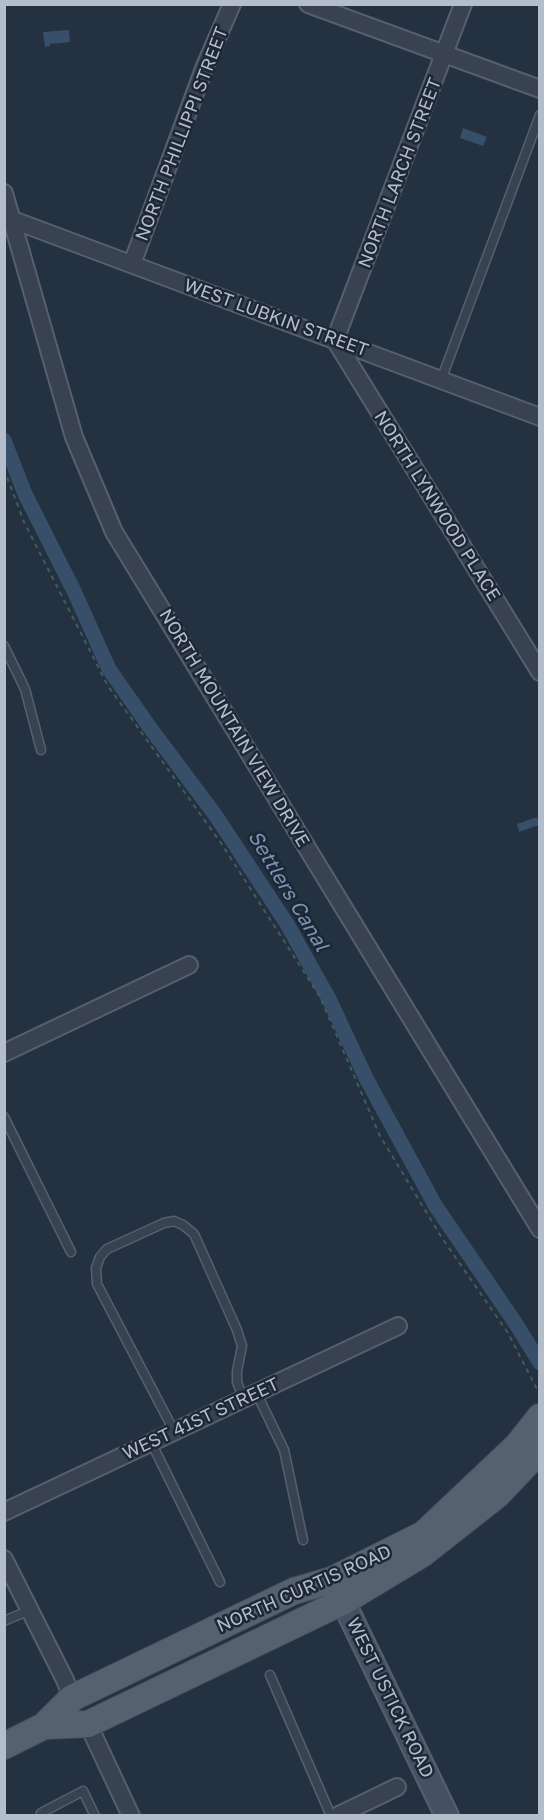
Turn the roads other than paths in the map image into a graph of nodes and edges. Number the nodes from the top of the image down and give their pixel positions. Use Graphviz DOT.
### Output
graph roads {
  1 [pos="232,4"];
  2 [pos="308,4"];
  3 [pos="463,4"];
  4 [pos="445,54"];
  5 [pos="540,89"];
  6 [pos="540,115"];
  7 [pos="4,194"];
  8 [pos="13,220"];
  9 [pos="132,264"];
  10 [pos="335,340"];
  11 [pos="441,380"];
  12 [pos="540,417"];
  13 [pos="4,646"];
  14 [pos="540,672"];
  15 [pos="40,750"];
  16 [pos="189,965"];
  17 [pos="4,1053"];
  18 [pos="4,1117"];
  19 [pos="540,1229"];
  20 [pos="72,1252"];
  21 [pos="398,1326"];
  22 [pos="250,1395"];
  23 [pos="540,1417"];
  24 [pos="174,1431"];
  25 [pos="151,1442"];
  26 [pos="530,1450"];
  27 [pos="4,1512"];
  28 [pos="303,1540"];
  29 [pos="6,1565"];
  30 [pos="220,1582"];
  31 [pos="338,1591"];
  32 [pos="30,1610"];
  33 [pos="4,1621"];
  34 [pos="270,1675"];
  35 [pos="72,1698"];
  36 [pos="88,1724"];
  37 [pos="44,1726"];
  38 [pos="4,1746"];
  39 [pos="397,1787"];
  40 [pos="42,1815"];
  41 [pos="95,1815"];
  42 [pos="131,1815"];
  43 [pos="331,1815"];
  44 [pos="337,1815"];
  45 [pos="447,1815"];
  1 -- 9 [label="street, NORTH PHILLIPPI STREET"];
  2 -- 4 [label="street"];
  3 -- 4 [label="street, NORTH LARCH STREET"];
  4 -- 5 [label="street"];
  4 -- 10 [label="street, NORTH LARCH STREET"];
  6 -- 11 [label="lane"];
  7 -- 8 [label="street, NORTH MOUNTAIN VIEW DRIVE"];
  8 -- 9 [label="street, WEST LUBKIN STREET"];
  8 -- 19 [label="street, NORTH MOUNTAIN VIEW DRIVE"];
  9 -- 10 [label="street, WEST LUBKIN STREET"];
  10 -- 11 [label="street, WEST LUBKIN STREET"];
  10 -- 14 [label="street, NORTH LYNWOOD PLACE"];
  11 -- 12 [label="street, WEST LUBKIN STREET"];
  13 -- 15 [label="lane"];
  16 -- 17 [label="street"];
  18 -- 20 [label="lane"];
  21 -- 22 [label="street, WEST 41ST STREET"];
  22 -- 24 [label="street, WEST 41ST STREET"];
  22 -- 24 [label="lane"];
  22 -- 28 [label="lane"];
  23 -- 26 [label="main road, NORTH CURTIS ROAD"];
  24 -- 25 [label="street, WEST 41ST STREET"];
  25 -- 27 [label="street, WEST 41ST STREET"];
  25 -- 30 [label="lane"];
  26 -- 31 [label="main road, NORTH CURTIS ROAD"];
  29 -- 32 [label="street"];
  31 -- 35 [label="main road, NORTH CURTIS ROAD"];
  31 -- 36 [label="main road, NORTH CURTIS ROAD"];
  31 -- 45 [label="main road, WEST USTICK ROAD"];
  32 -- 33 [label="lane"];
  32 -- 35 [label="street"];
  34 -- 43 [label="lane"];
  35 -- 37 [label="main road, NORTH CURTIS ROAD"];
  36 -- 37 [label="main road, NORTH CURTIS ROAD"];
  36 -- 42 [label="street"];
  37 -- 38 [label="main road, NORTH CURTIS ROAD"];
  39 -- 44 [label="street"];
  40 -- 41 [label="lane"];
}
